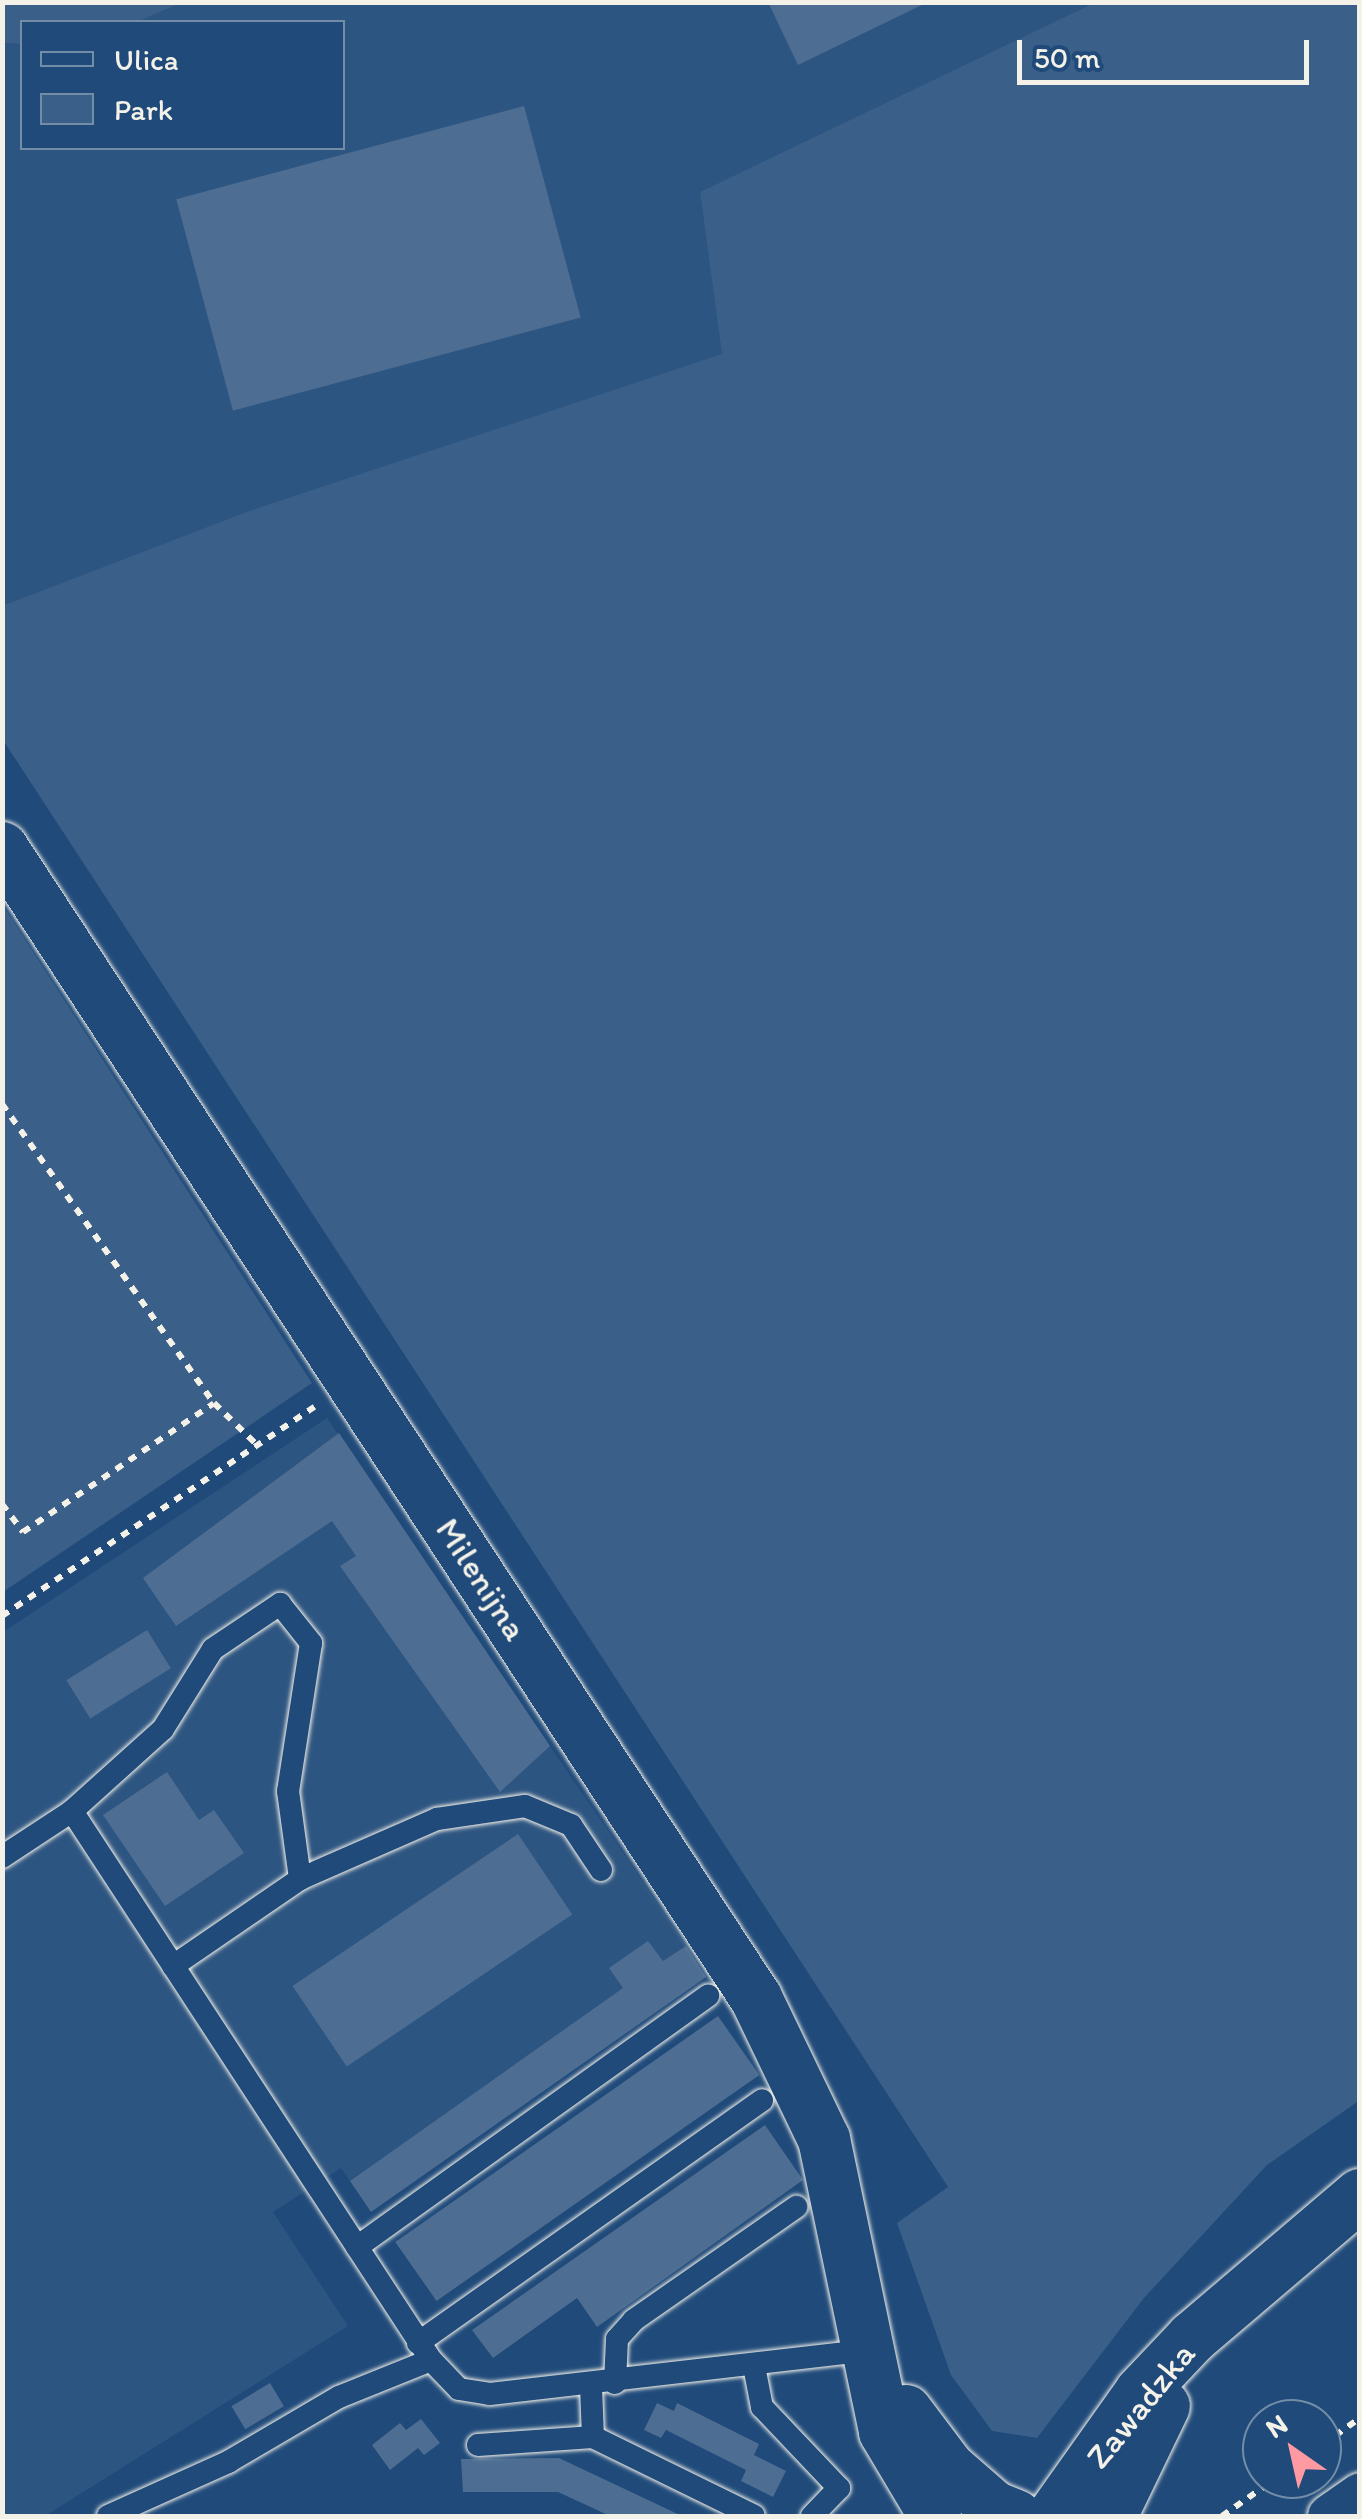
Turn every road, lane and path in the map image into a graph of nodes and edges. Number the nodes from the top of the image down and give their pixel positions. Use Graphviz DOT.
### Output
graph roads {
  1 [pos="2,848"];
  2 [pos="2,1104"];
  3 [pos="352,1382"];
  4 [pos="214,1403"];
  5 [pos="257,1445"];
  6 [pos="2,1504"];
  7 [pos="2,1616"];
  8 [pos="72,1811"];
  9 [pos="2,1856"];
  10 [pos="601,1870"];
  11 [pos="300,1880"];
  12 [pos="173,1966"];
  13 [pos="708,1996"];
  14 [pos="762,2100"];
  15 [pos="1360,2195"];
  16 [pos="796,2207"];
  17 [pos="357,2247"];
  18 [pos="1236,2302"];
  19 [pos="869,2350"];
  20 [pos="424,2351"];
  21 [pos="754,2366"];
  22 [pos="603,2384"];
  23 [pos="592,2437"];
  24 [pos="478,2445"];
  25 [pos="1246,2499"];
  26 [pos="108,2516"];
  27 [pos="754,2516"];
  28 [pos="812,2516"];
  29 [pos="935,2516"];
  30 [pos="1016,2516"];
  31 [pos="1054,2516"];
  32 [pos="1111,2516"];
  33 [pos="1222,2516"];
  1 -- 3 [label="street, Milenijna"];
  2 -- 4 [label="path"];
  3 -- 5 [label="path"];
  3 -- 19 [label="street, Milenijna"];
  4 -- 5 [label="path"];
  4 -- 6 [label="path"];
  5 -- 7 [label="path"];
  8 -- 9 [label="lane"];
  8 -- 11 [label="lane"];
  8 -- 12 [label="lane"];
  10 -- 11 [label="lane"];
  11 -- 12 [label="lane"];
  12 -- 17 [label="lane"];
  13 -- 17 [label="lane"];
  14 -- 20 [label="lane"];
  15 -- 18 [label="street, Zawadzka"];
  16 -- 22 [label="lane"];
  17 -- 20 [label="lane"];
  18 -- 31 [label="street, Zawadzka"];
  18 -- 32 [label="street, Zawadzka"];
  19 -- 21 [label="lane"];
  19 -- 29 [label="street, Milenijna"];
  19 -- 30 [label="street, Milenijna"];
  20 -- 22 [label="lane"];
  20 -- 26 [label="lane"];
  21 -- 22 [label="lane"];
  21 -- 28 [label="lane"];
  22 -- 23 [label="lane"];
  23 -- 24 [label="lane"];
  23 -- 27 [label="lane"];
  25 -- 33 [label="path"];
}
